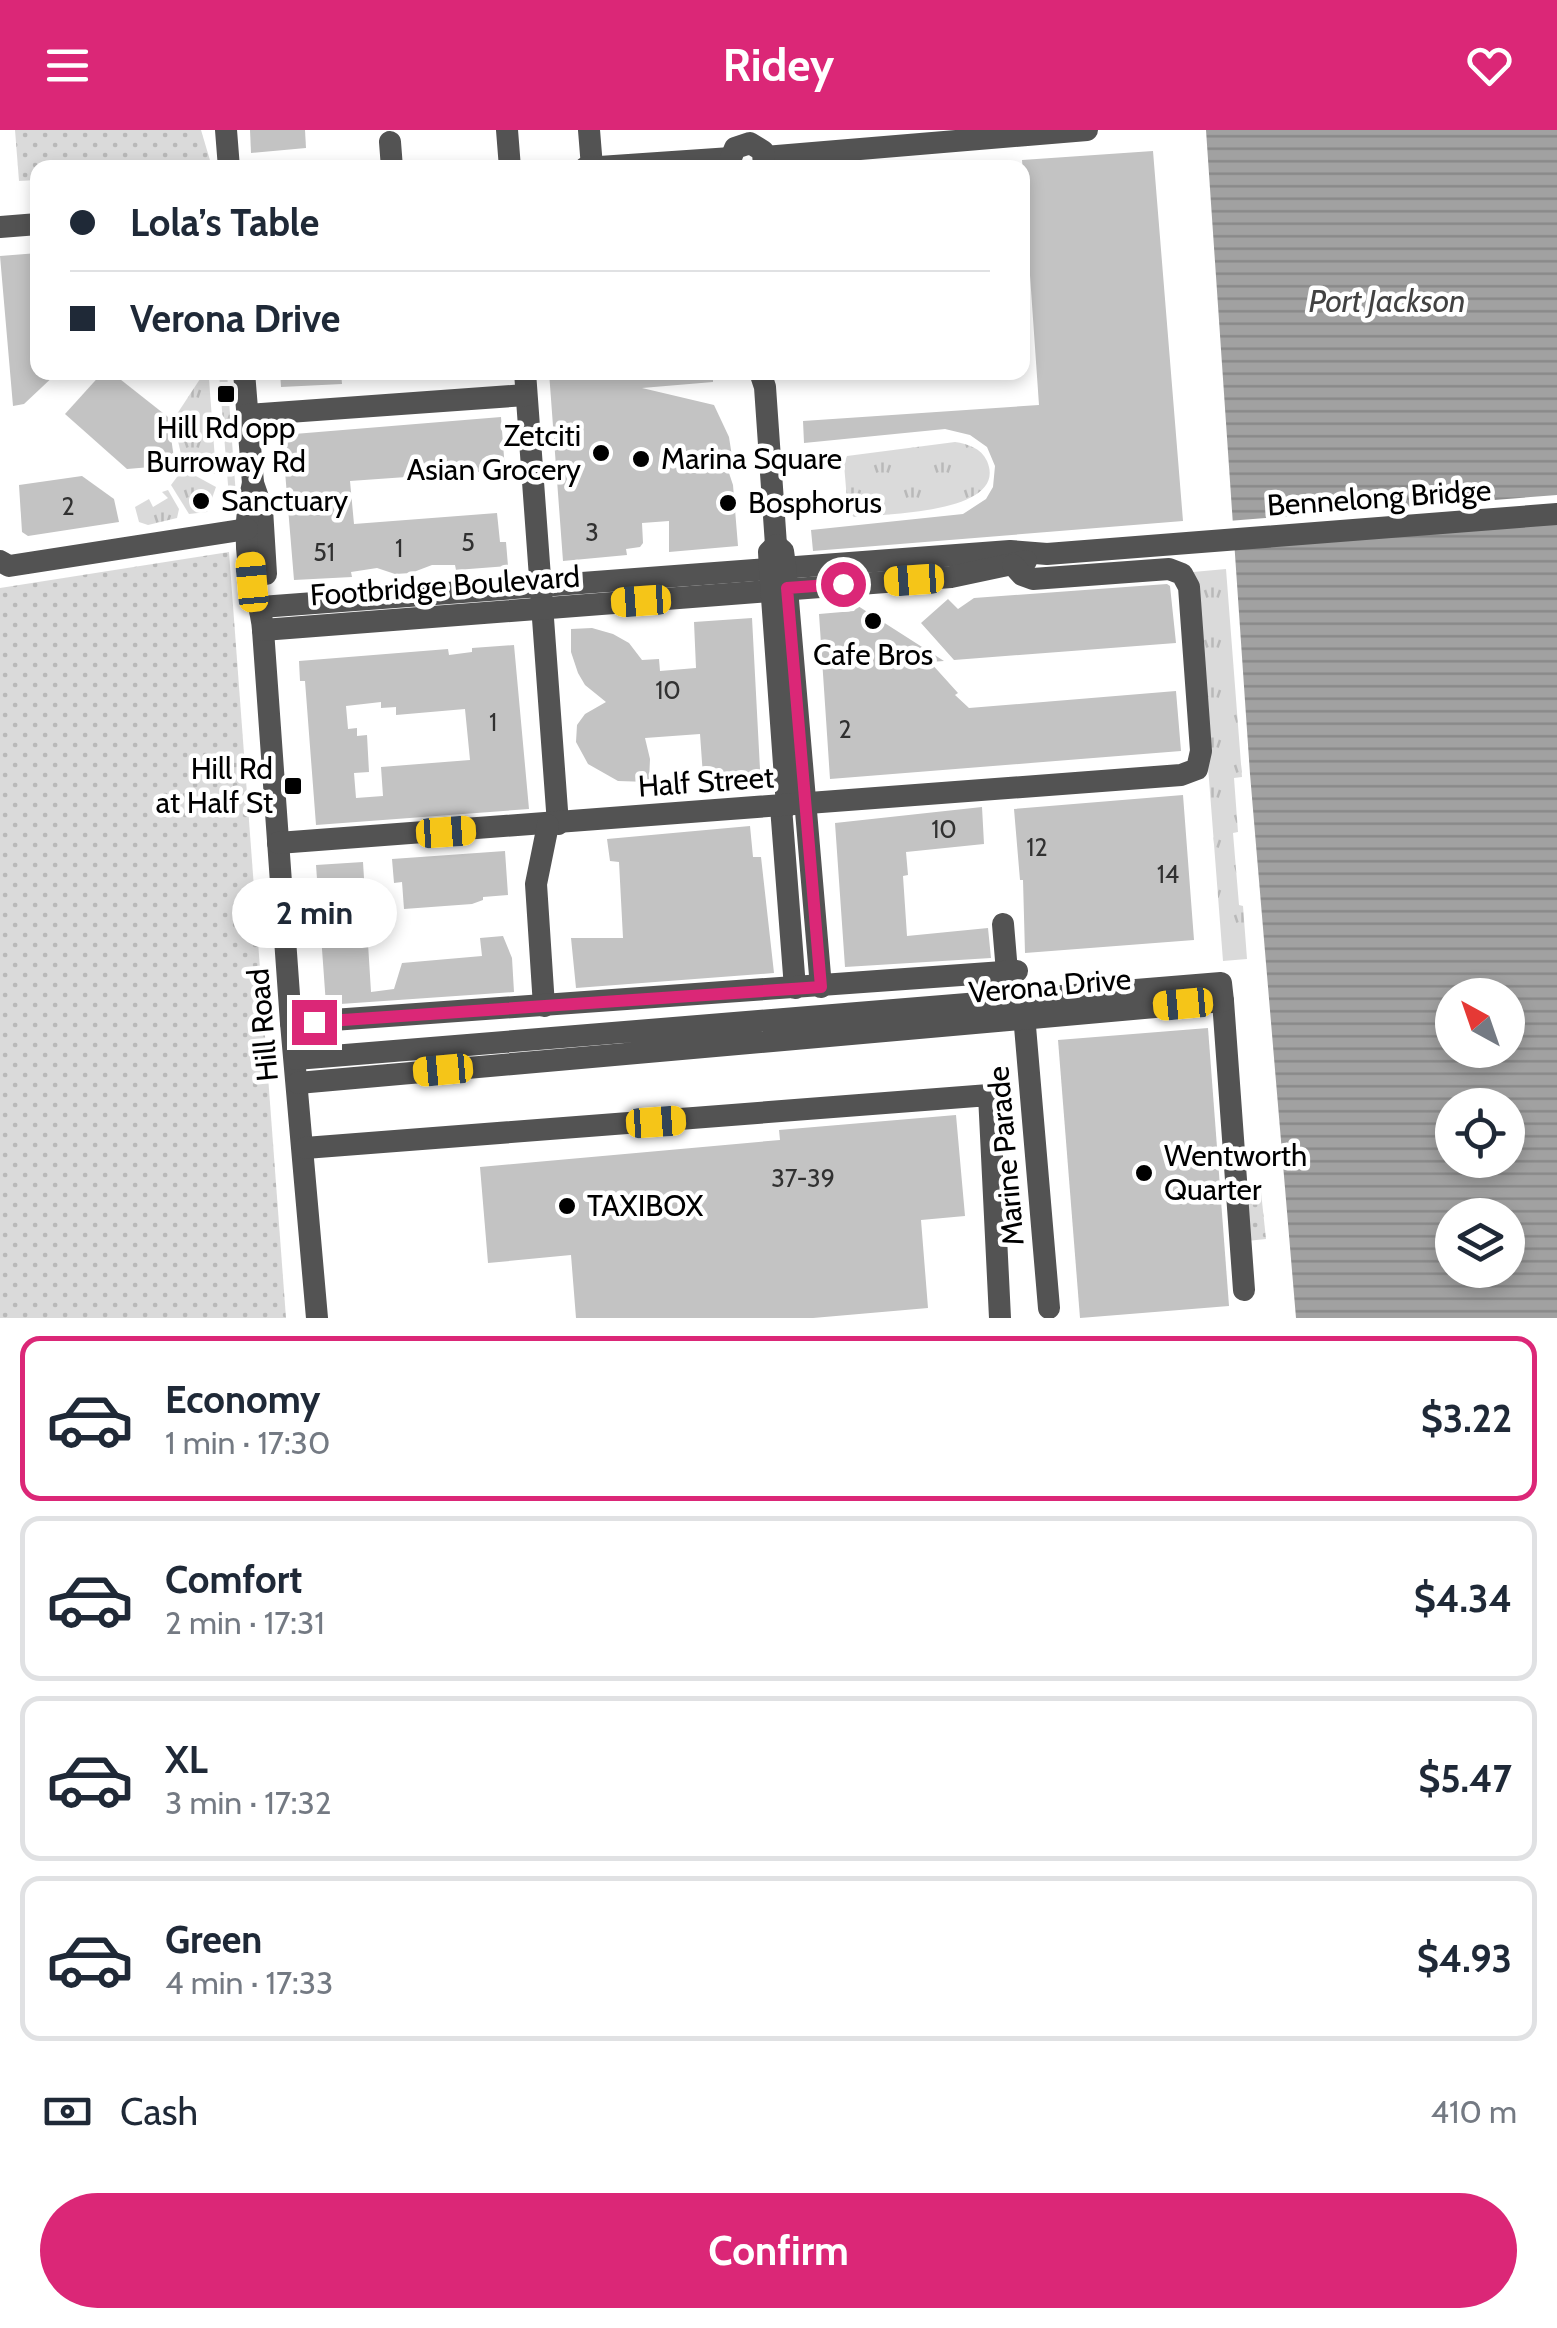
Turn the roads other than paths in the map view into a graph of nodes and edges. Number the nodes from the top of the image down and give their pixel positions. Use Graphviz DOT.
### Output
graph roads {
  1 [pos="226,130"];
  2 [pos="506,130"];
  3 [pos="590,130"];
  4 [pos="1087,130"];
  5 [pos="937,136"];
  6 [pos="390,142"];
  7 [pos="228,160"];
  8 [pos="391,160"];
  9 [pos="509,160"];
  10 [pos="592,160"];
  11 [pos="733,160"];
  12 [pos="764,160"];
  13 [pos="778,160"];
  14 [pos="30,225"];
  15 [pos="0,227"];
  16 [pos="245,380"];
  17 [pos="765,380"];
  18 [pos="526,384"];
  19 [pos="247,415"];
  20 [pos="253,483"];
  21 [pos="1557,514"];
  22 [pos="247,529"];
  23 [pos="1205,541"];
  24 [pos="1047,554"];
  25 [pos="0,561"];
  26 [pos="1013,565"];
  27 [pos="778,579"];
  28 [pos="542,598"];
  29 [pos="262,618"];
  30 [pos="791,806"];
  31 [pos="553,824"];
  32 [pos="278,843"];
  33 [pos="1003,924"];
  34 [pos="821,987"];
  35 [pos="794,988"];
  36 [pos="544,1006"];
  37 [pos="1023,1008"];
  38 [pos="292,1023"];
  39 [pos="548,1049"];
  40 [pos="296,1059"];
  41 [pos="298,1083"];
  42 [pos="305,1148"];
  43 [pos="1244,1290"];
  44 [pos="1049,1308"];
  45 [pos="318,1318"];
  46 [pos="1000,1318"];
  1 -- 7 [label="street"];
  2 -- 9 [label="street"];
  3 -- 10 [label="street"];
  4 -- 5 [label="street"];
  5 -- 13 [label="street"];
  6 -- 8 [label="street"];
  11 -- 12 [label="street"];
  14 -- 15 [label="street"];
  16 -- 19 [label="street, Hill Road"];
  17 -- 27 [label="street"];
  18 -- 19 [label="street"];
  18 -- 28 [label="street"];
  19 -- 20 [label="street, Hill Road"];
  20 -- 22 [label="street, Hill Road"];
  20 -- 29 [label="street, Hill Road"];
  21 -- 23 [label="street, Bennelong Bridge"];
  22 -- 25 [label="street"];
  22 -- 29 [label="street, Hill Road"];
  23 -- 24 [label="street, Footbridge Boulevard"];
  24 -- 26 [label="street, Footbridge Boulevard"];
  24 -- 27 [label="street, Footbridge Boulevard"];
  26 -- 27 [label="street, Footbridge Boulevard"];
  26 -- 30 [label="street, Half Street"];
  27 -- 28 [label="street, Footbridge Boulevard"];
  27 -- 30 [label="street"];
  28 -- 29 [label="street, Footbridge Boulevard"];
  28 -- 31 [label="street"];
  29 -- 32 [label="street, Hill Road"];
  30 -- 31 [label="street, Half Street"];
  30 -- 34 [label="street"];
  30 -- 35 [label="street"];
  31 -- 32 [label="street, Half Street"];
  31 -- 36 [label="street"];
  32 -- 38 [label="street, Hill Road"];
  33 -- 34 [label="street, Verona Drive"];
  34 -- 35 [label="street, Verona Drive"];
  35 -- 36 [label="street, Verona Drive"];
  36 -- 38 [label="street, Verona Drive"];
  37 -- 39 [label="street, Verona Drive"];
  37 -- 43 [label="street, Verona Drive"];
  37 -- 44 [label="street, Marine Parade"];
  38 -- 40 [label="street, Hill Road"];
  39 -- 40 [label="street, Verona Drive"];
  39 -- 41 [label="street, Verona Drive"];
  40 -- 41 [label="street, Hill Road"];
  41 -- 42 [label="street, Hill Road"];
  42 -- 45 [label="street, Hill Road"];
  42 -- 46 [label="street"];
}
